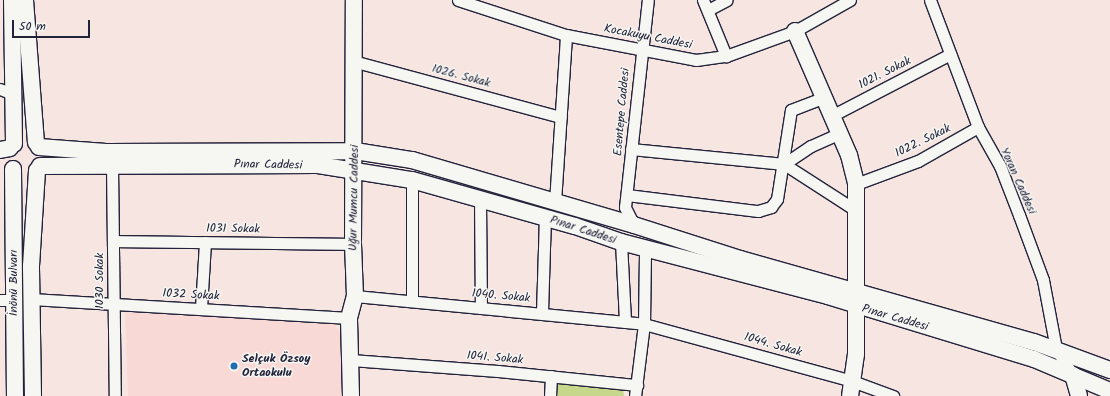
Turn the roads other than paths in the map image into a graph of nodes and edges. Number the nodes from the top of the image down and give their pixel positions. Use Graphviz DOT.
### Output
graph roads {
  1 [pos="12,0"];
  2 [pos="25,0"];
  3 [pos="354,0"];
  4 [pos="458,0"];
  5 [pos="648,0"];
  6 [pos="727,0"];
  7 [pos="850,0"];
  8 [pos="930,0"];
  9 [pos="705,5"];
  10 [pos="794,31"];
  11 [pos="566,35"];
  12 [pos="641,49"];
  13 [pos="950,54"];
  14 [pos="726,56"];
  15 [pos="354,61"];
  16 [pos="7,92"];
  17 [pos="825,98"];
  18 [pos="832,115"];
  19 [pos="561,117"];
  20 [pos="978,128"];
  21 [pos="840,133"];
  22 [pos="38,145"];
  23 [pos="8,147"];
  24 [pos="632,149"];
  25 [pos="355,151"];
  26 [pos="784,164"];
  27 [pos="8,166"];
  28 [pos="112,166"];
  29 [pos="39,168"];
  30 [pos="354,169"];
  31 [pos="412,180"];
  32 [pos="856,184"];
  33 [pos="627,195"];
  34 [pos="480,199"];
  35 [pos="555,202"];
  36 [pos="857,211"];
  37 [pos="545,217"];
  38 [pos="634,225"];
  39 [pos="113,241"];
  40 [pos="205,242"];
  41 [pos="621,242"];
  42 [pos="353,244"];
  43 [pos="645,248"];
  44 [pos="857,290"];
  45 [pos="355,296"];
  46 [pos="31,299"];
  47 [pos="7,300"];
  48 [pos="412,301"];
  49 [pos="113,304"];
  50 [pos="857,307"];
  51 [pos="201,308"];
  52 [pos="480,308"];
  53 [pos="542,312"];
  54 [pos="349,318"];
  55 [pos="625,322"];
  56 [pos="644,324"];
  57 [pos="1056,350"];
  58 [pos="351,360"];
  59 [pos="1110,370"];
  60 [pos="1073,375"];
  61 [pos="551,376"];
  62 [pos="851,389"];
  63 [pos="636,391"];
  64 [pos="1110,391"];
  65 [pos="15,396"];
  66 [pos="33,396"];
  67 [pos="115,396"];
  68 [pos="351,396"];
  69 [pos="550,396"];
  70 [pos="893,396"];
  71 [pos="1079,396"];
  1 -- 16 [label="main road"];
  2 -- 22 [label="main road"];
  3 -- 15 [label="main road, Uğur Mumcu Caddesi"];
  4 -- 11 [label="street, Kocakuyu Caddesi"];
  5 -- 12 [label="street, Esentepe Caddesi"];
  6 -- 9 [label="street"];
  7 -- 10 [label="street, Kocakuyu Caddesi"];
  8 -- 13 [label="street, Yoran Caddesi"];
  9 -- 14 [label="street"];
  10 -- 14 [label="street, Kocakuyu Caddesi"];
  10 -- 17 [label="main road"];
  11 -- 12 [label="street, Kocakuyu Caddesi"];
  11 -- 19 [label="street"];
  12 -- 14 [label="street, Kocakuyu Caddesi"];
  12 -- 24 [label="street, Esentepe Caddesi"];
  13 -- 18 [label="street, 1021. Sokak"];
  13 -- 20 [label="street, Yoran Caddesi"];
  15 -- 19 [label="street, 1026. Sokak"];
  15 -- 25 [label="main road, Uğur Mumcu Caddesi"];
  16 -- 23 [label="main road"];
  17 -- 18 [label="main road"];
  17 -- 26 [label="street"];
  18 -- 21 [label="main road"];
  19 -- 35 [label="street"];
  20 -- 32 [label="street, 1022. Sokak"];
  20 -- 57 [label="street, Yoran Caddesi"];
  21 -- 26 [label="street"];
  21 -- 32 [label="main road"];
  22 -- 23 [label="main road"];
  22 -- 25 [label="main road, Pınar Caddesi"];
  22 -- 29 [label="main road"];
  23 -- 27 [label="main road"];
  24 -- 26 [label="street"];
  24 -- 33 [label="street, Esentepe Caddesi"];
  25 -- 30 [label="main road, Uğur Mumcu Caddesi"];
  25 -- 35 [label="main road, Pınar Caddesi"];
  26 -- 33 [label="street"];
  26 -- 36 [label="street"];
  27 -- 29 [label="main road"];
  27 -- 47 [label="main road, İnönü Bulvarı"];
  28 -- 29 [label="main road, Pınar Caddesi"];
  28 -- 30 [label="main road, Pınar Caddesi"];
  28 -- 39 [label="street, 1030 Sokak"];
  29 -- 46 [label="main road, İnönü Bulvarı"];
  30 -- 31 [label="main road, Pınar Caddesi"];
  30 -- 42 [label="main road, Uğur Mumcu Caddesi"];
  31 -- 34 [label="main road, Pınar Caddesi"];
  31 -- 48 [label="street"];
  32 -- 36 [label="main road"];
  33 -- 38 [label="street, Esentepe Caddesi"];
  34 -- 37 [label="main road, Pınar Caddesi"];
  34 -- 52 [label="street"];
  35 -- 38 [label="main road, Pınar Caddesi"];
  36 -- 44 [label="main road"];
  37 -- 41 [label="main road, Pınar Caddesi"];
  37 -- 53 [label="street"];
  38 -- 41 [label="main road"];
  38 -- 43 [label="main road"];
  38 -- 44 [label="main road, Pınar Caddesi"];
  39 -- 40 [label="street, 1031 Sokak"];
  39 -- 49 [label="street, 1030 Sokak"];
  40 -- 42 [label="street, 1031 Sokak"];
  40 -- 51 [label="street"];
  41 -- 43 [label="main road, Pınar Caddesi"];
  41 -- 55 [label="street"];
  42 -- 45 [label="main road, Uğur Mumcu Caddesi"];
  43 -- 50 [label="main road, Pınar Caddesi"];
  43 -- 56 [label="street"];
  44 -- 50 [label="main road"];
  44 -- 57 [label="main road, Pınar Caddesi"];
  45 -- 48 [label="street, 1040. Sokak"];
  45 -- 54 [label="main road, Uğur Mumcu Caddesi"];
  46 -- 49 [label="street, 1032 Sokak"];
  46 -- 66 [label="main road, İnönü Bulvarı"];
  47 -- 65 [label="main road, İnönü Bulvarı"];
  48 -- 52 [label="street, 1040. Sokak"];
  49 -- 51 [label="street, 1032 Sokak"];
  49 -- 67 [label="street, 1030 Sokak"];
  50 -- 60 [label="main road, Pınar Caddesi"];
  50 -- 62 [label="main road"];
  51 -- 54 [label="street, 1032 Sokak"];
  52 -- 53 [label="street, 1040. Sokak"];
  53 -- 55 [label="street, 1040. Sokak"];
  54 -- 58 [label="main road, Uğur Mumcu Caddesi"];
  55 -- 56 [label="street, 1040. Sokak"];
  56 -- 62 [label="street, 1044. Sokak"];
  56 -- 63 [label="street"];
  57 -- 59 [label="main road, Pınar Caddesi"];
  57 -- 60 [label="street, Yoran Caddesi"];
  58 -- 61 [label="street, 1041. Sokak"];
  58 -- 68 [label="main road, Uğur Mumcu Caddesi"];
  60 -- 64 [label="main road, Pınar Caddesi"];
  60 -- 71 [label="main road"];
  61 -- 63 [label="street, 1041. Sokak"];
  61 -- 69 [label="street"];
  62 -- 70 [label="street, 1044. Sokak"];
}
